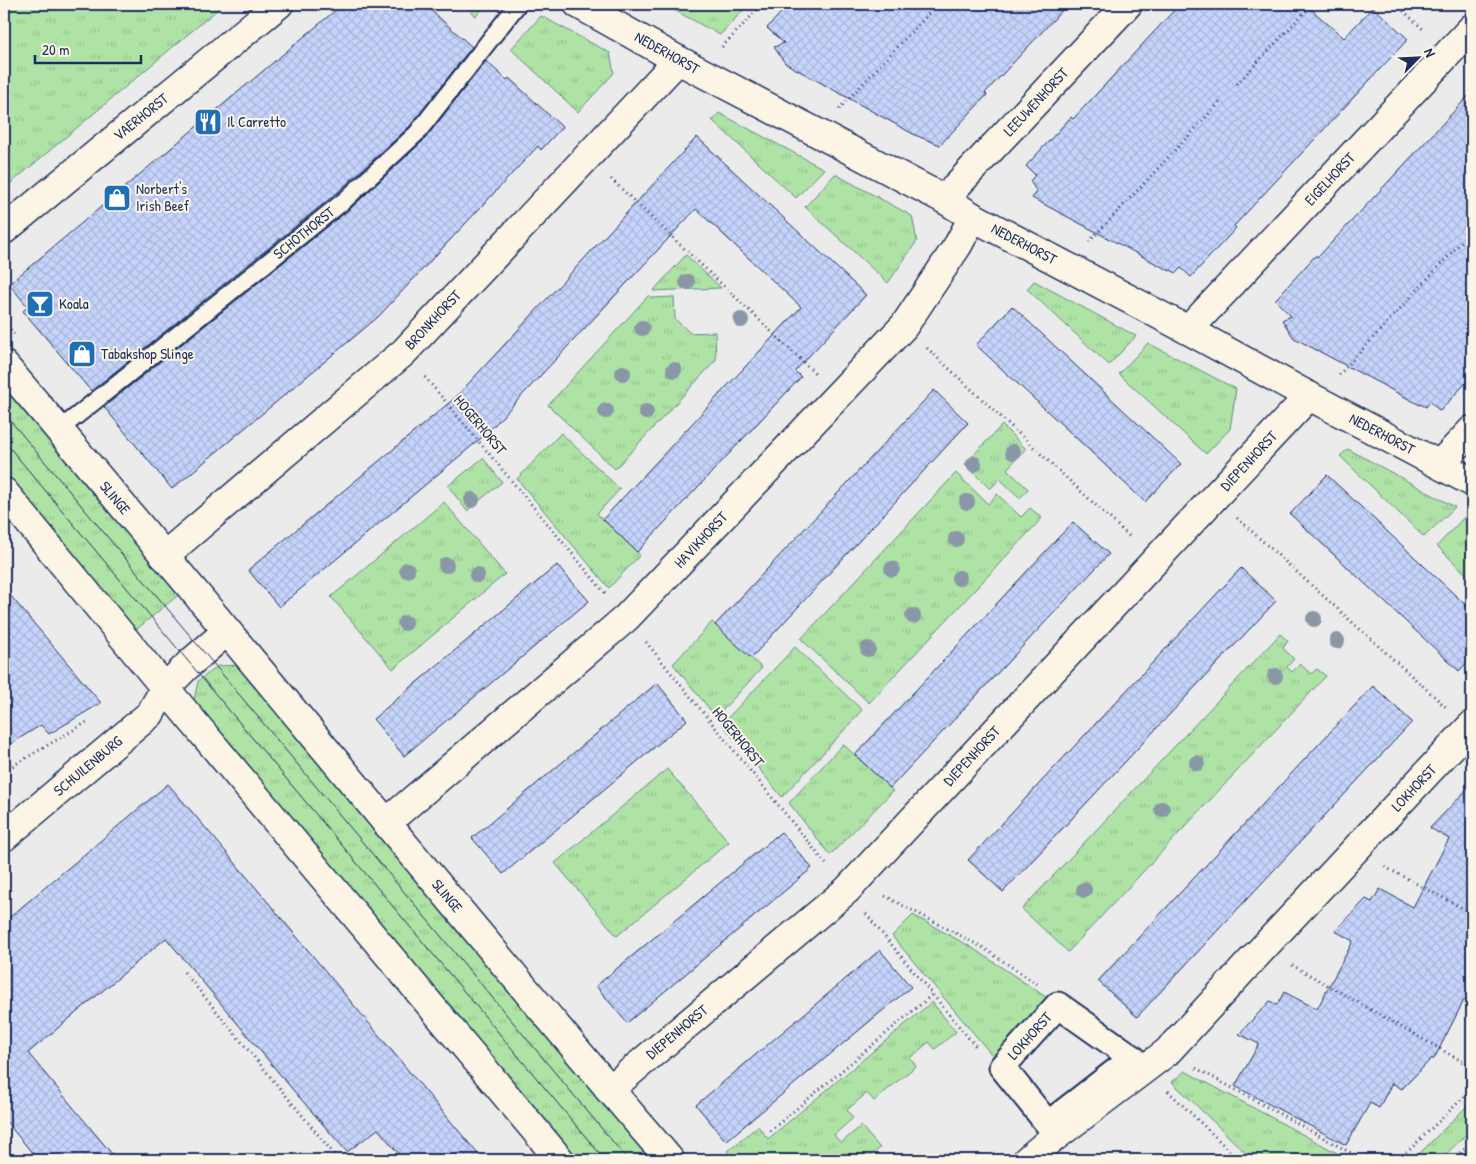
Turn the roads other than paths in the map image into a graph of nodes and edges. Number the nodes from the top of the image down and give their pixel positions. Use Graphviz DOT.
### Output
graph roads {
  1 [pos="279,4"];
  2 [pos="518,4"];
  3 [pos="578,4"];
  4 [pos="1128,4"];
  5 [pos="1472,28"];
  6 [pos="689,65"];
  7 [pos="944,199"];
  8 [pos="973,217"];
  9 [pos="4,230"];
  10 [pos="1188,330"];
  11 [pos="4,365"];
  12 [pos="1313,398"];
  13 [pos="59,430"];
  14 [pos="1472,430"];
  15 [pos="1440,464"];
  16 [pos="1472,482"];
  17 [pos="4,492"];
  18 [pos="164,556"];
  19 [pos="227,630"];
  20 [pos="165,688"];
  21 [pos="1471,726"];
  22 [pos="386,823"];
  23 [pos="4,837"];
  24 [pos="992,1061"];
  25 [pos="610,1090"];
  26 [pos="560,1160"];
  27 [pos="670,1160"];
  28 [pos="1027,1160"];
  1 -- 9 [label="street, VAERHORST"];
  2 -- 13 [label="lane, SCHOTHORST"];
  3 -- 6 [label="street, NEDERHORST"];
  4 -- 7 [label="street, LEEUWENHORST"];
  5 -- 10 [label="street, EIGELHORST"];
  6 -- 7 [label="street, NEDERHORST"];
  6 -- 18 [label="street, BRONKHORST"];
  7 -- 8 [label="street, NEDERHORST"];
  8 -- 10 [label="street, NEDERHORST"];
  8 -- 22 [label="street, HAVIKHORST"];
  10 -- 12 [label="street, NEDERHORST"];
  11 -- 13 [label="street, SLINGE"];
  12 -- 15 [label="street, NEDERHORST"];
  12 -- 25 [label="street, DIEPENHORST"];
  13 -- 18 [label="street, SLINGE"];
  14 -- 15 [label="street"];
  15 -- 16 [label="street, NEDERHORST"];
  17 -- 20 [label="street"];
  18 -- 19 [label="street, SLINGE"];
  19 -- 20 [label="street"];
  19 -- 22 [label="street, SLINGE"];
  20 -- 23 [label="street, SCHUILENBURG"];
  20 -- 26 [label="street"];
  21 -- 28 [label="street, LOKHORST"];
  22 -- 25 [label="street, SLINGE"];
  24 -- 24 [label="street, LOKHORST"];
  25 -- 27 [label="street, SLINGE"];
}
